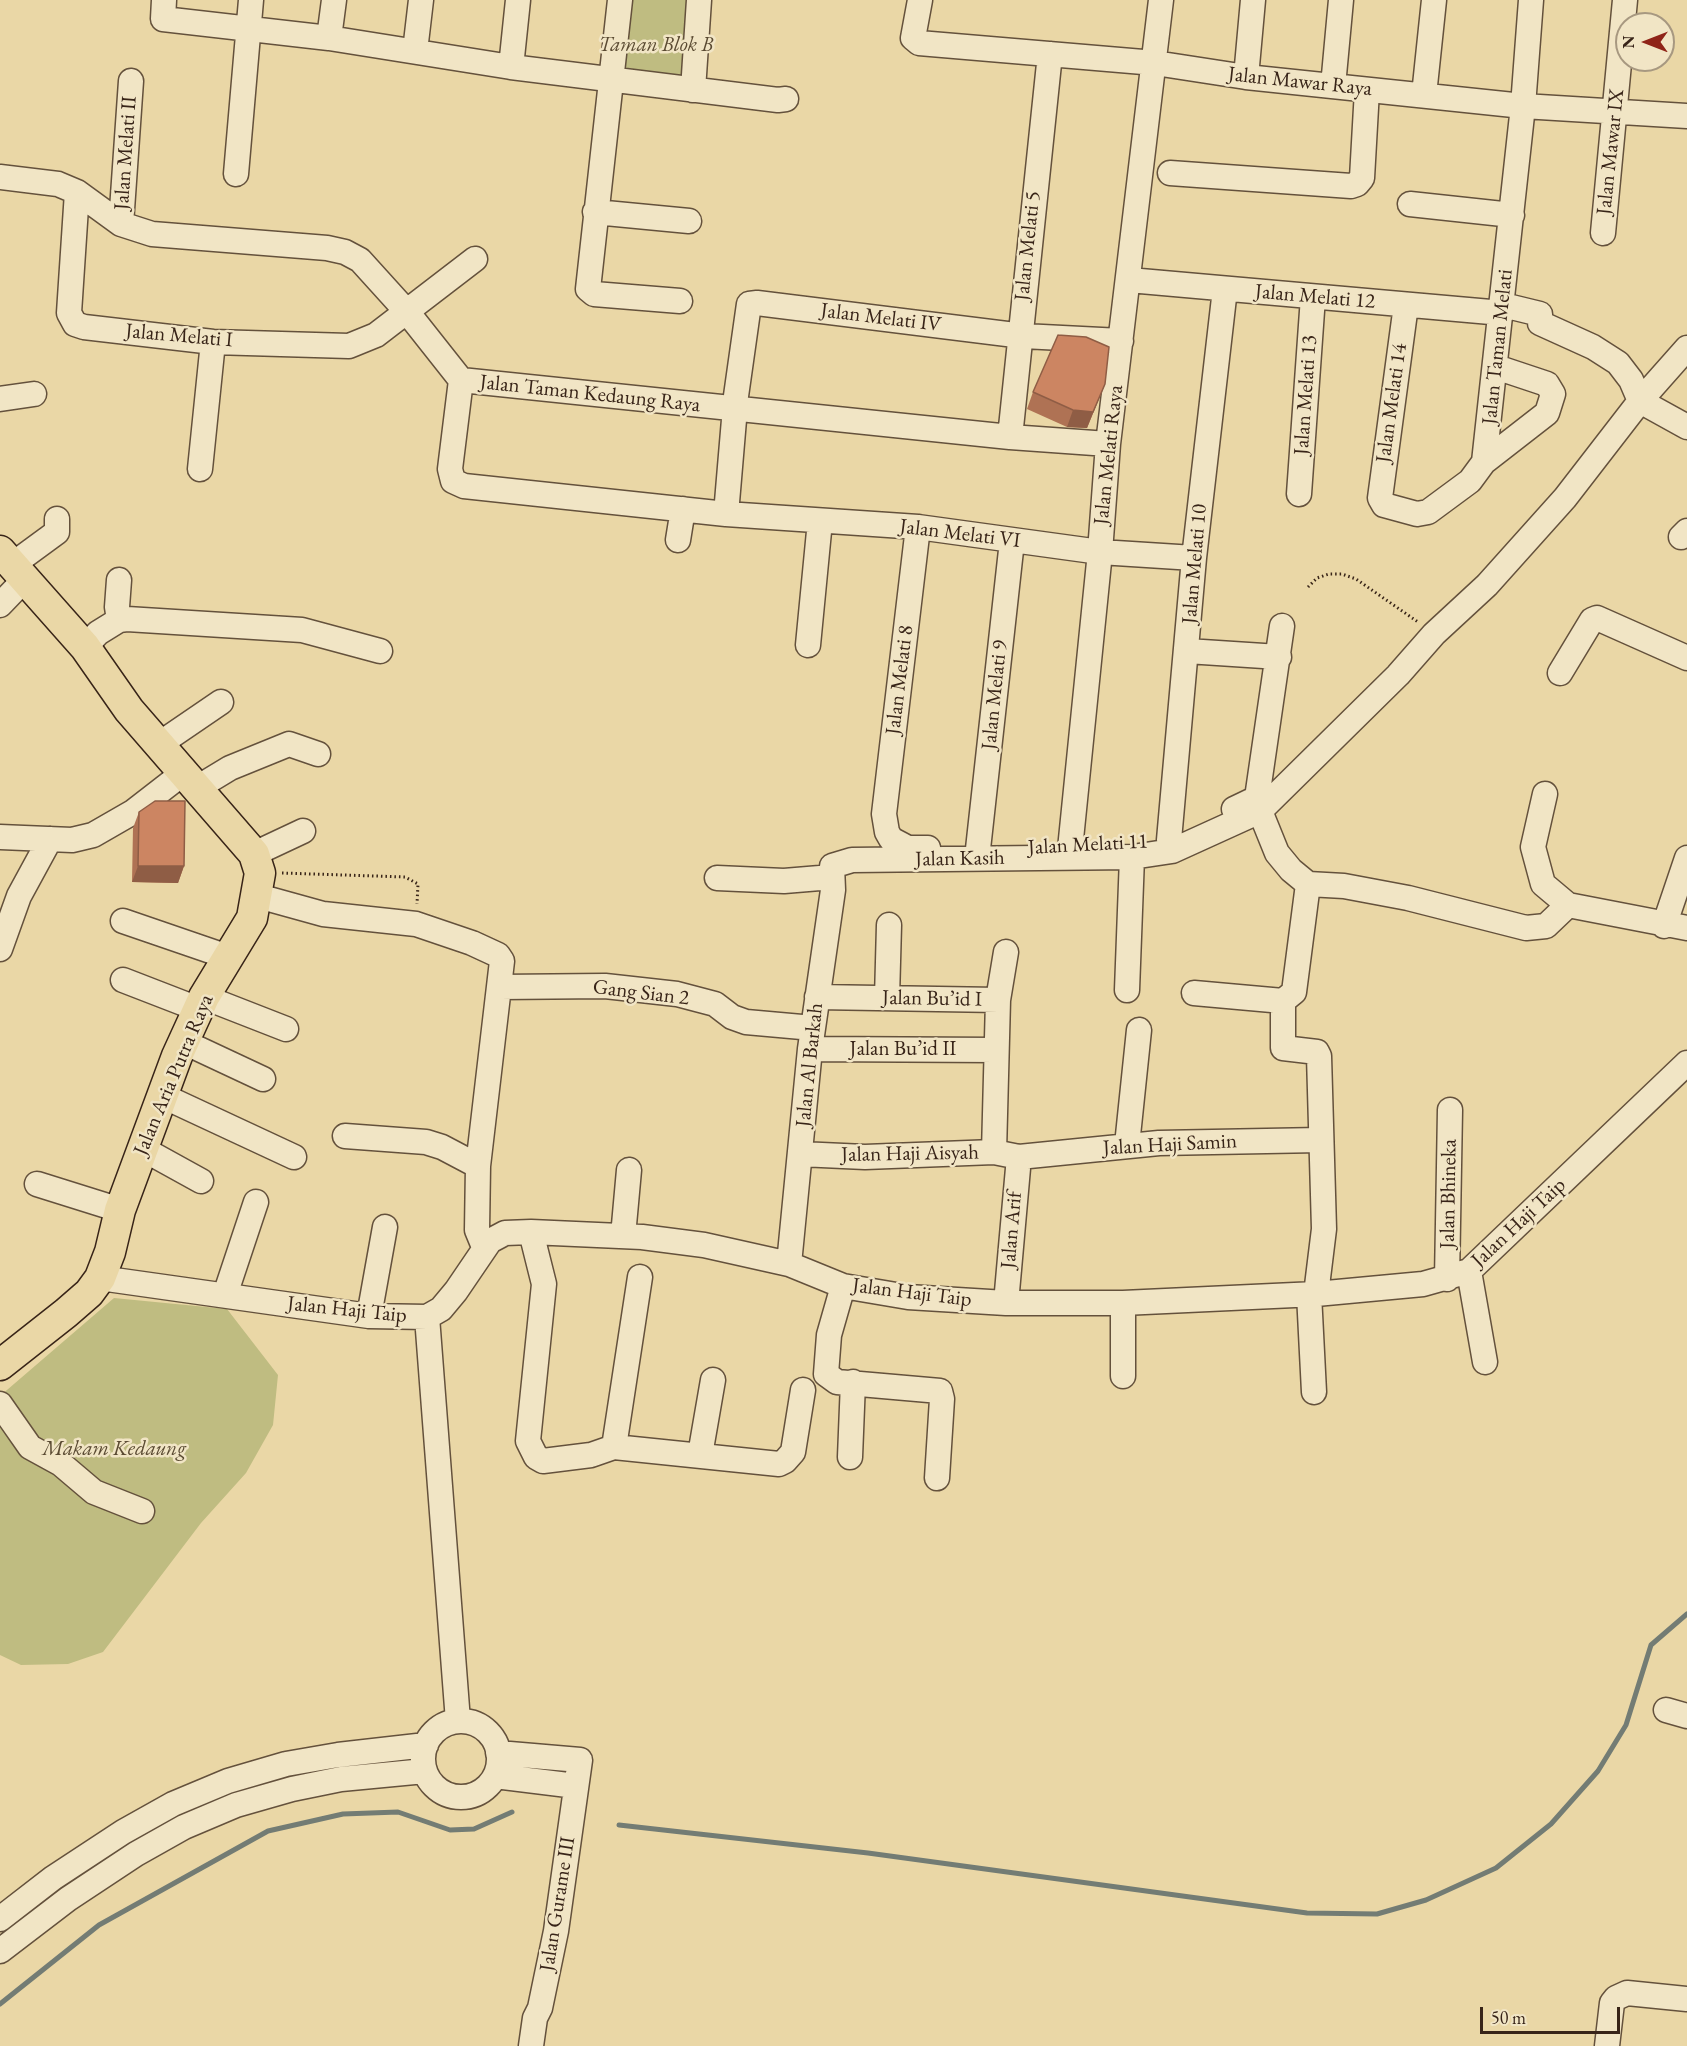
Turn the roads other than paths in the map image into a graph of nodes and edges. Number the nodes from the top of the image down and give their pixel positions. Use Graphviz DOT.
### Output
graph roads {
  1 [pos="164,0"];
  2 [pos="251,0"];
  3 [pos="334,0"];
  4 [pos="421,0"];
  5 [pos="518,0"];
  6 [pos="620,0"];
  7 [pos="699,0"];
  8 [pos="920,0"];
  9 [pos="1161,0"];
  10 [pos="1253,0"];
  11 [pos="1341,0"];
  12 [pos="1434,0"];
  13 [pos="1531,0"];
  14 [pos="1625,0"];
  15 [pos="249,28"];
  16 [pos="329,38"];
  17 [pos="415,51"];
  18 [pos="1050,54"];
  19 [pos="1155,63"];
  20 [pos="512,67"];
  21 [pos="1246,77"];
  22 [pos="613,79"];
  23 [pos="131,81"];
  24 [pos="1333,86"];
  25 [pos="693,90"];
  26 [pos="1367,90"];
  27 [pos="1424,95"];
  28 [pos="786,99"];
  29 [pos="1523,106"];
  30 [pos="1615,114"];
  31 [pos="1687,116"];
  32 [pos="1170,173"];
  33 [pos="236,174"];
  34 [pos="0,177"];
  35 [pos="77,192"];
  36 [pos="1410,204"];
  37 [pos="595,212"];
  38 [pos="1512,215"];
  39 [pos="689,221"];
  40 [pos="121,224"];
  41 [pos="1603,233"];
  42 [pos="475,259"];
  43 [pos="1129,280"];
  44 [pos="1225,289"];
  45 [pos="1313,297"];
  46 [pos="680,301"];
  47 [pos="1406,304"];
  48 [pos="1502,309"];
  49 [pos="408,313"];
  50 [pos="1018,336"];
  51 [pos="1121,341"];
  52 [pos="213,342"];
  53 [pos="1687,348"];
  54 [pos="1496,368"];
  55 [pos="461,380"];
  56 [pos="34,394"];
  57 [pos="0,399"];
  58 [pos="1640,401"];
  59 [pos="735,410"];
  60 [pos="1687,427"];
  61 [pos="1010,437"];
  62 [pos="1108,444"];
  63 [pos="1484,462"];
  64 [pos="200,469"];
  65 [pos="1299,494"];
  66 [pos="682,509"];
  67 [pos="726,514"];
  68 [pos="57,519"];
  69 [pos="820,521"];
  70 [pos="918,527"];
  71 [pos="678,540"];
  72 [pos="1012,541"];
  73 [pos="1100,552"];
  74 [pos="1194,558"];
  75 [pos="8,561"];
  76 [pos="119,580"];
  77 [pos="0,605"];
  78 [pos="119,620"];
  79 [pos="1282,627"];
  80 [pos="808,645"];
  81 [pos="85,647"];
  82 [pos="380,651"];
  83 [pos="1187,651"];
  84 [pos="1279,657"];
  85 [pos="1687,658"];
  86 [pos="1560,673"];
  87 [pos="222,702"];
  88 [pos="158,745"];
  89 [pos="318,754"];
  90 [pos="190,781"];
  91 [pos="1545,794"];
  92 [pos="1260,812"];
  93 [pos="303,831"];
  94 [pos="887,832"];
  95 [pos="0,837"];
  96 [pos="50,839"];
  97 [pos="1168,840"];
  98 [pos="978,849"];
  99 [pos="1070,849"];
  100 [pos="1132,857"];
  101 [pos="1687,858"];
  102 [pos="832,872"];
  103 [pos="257,874"];
  104 [pos="717,878"];
  105 [pos="1308,884"];
  106 [pos="1568,905"];
  107 [pos="123,921"];
  108 [pos="889,925"];
  109 [pos="1676,927"];
  110 [pos="0,949"];
  111 [pos="1006,952"];
  112 [pos="228,957"];
  113 [pos="123,980"];
  114 [pos="500,987"];
  115 [pos="1127,990"];
  116 [pos="1194,993"];
  117 [pos="817,997"];
  118 [pos="886,998"];
  119 [pos="998,1000"];
  120 [pos="1282,1001"];
  121 [pos="201,1004"];
  122 [pos="286,1029"];
  123 [pos="1139,1030"];
  124 [pos="811,1038"];
  125 [pos="184,1042"];
  126 [pos="996,1050"];
  127 [pos="1687,1063"];
  128 [pos="263,1079"];
  129 [pos="163,1096"];
  130 [pos="1450,1110"];
  131 [pos="345,1136"];
  132 [pos="1320,1140"];
  133 [pos="1127,1145"];
  134 [pos="143,1149"];
  135 [pos="994,1152"];
  136 [pos="800,1154"];
  137 [pos="294,1156"];
  138 [pos="1019,1156"];
  139 [pos="478,1166"];
  140 [pos="629,1170"];
  141 [pos="201,1181"];
  142 [pos="37,1184"];
  143 [pos="256,1202"];
  144 [pos="120,1210"];
  145 [pos="385,1227"];
  146 [pos="531,1232"];
  147 [pos="623,1236"];
  148 [pos="484,1247"];
  149 [pos="789,1264"];
  150 [pos="1458,1275"];
  151 [pos="640,1277"];
  152 [pos="100,1278"];
  153 [pos="843,1286"];
  154 [pos="1312,1294"];
  155 [pos="225,1295"];
  156 [pos="1006,1303"];
  157 [pos="1123,1303"];
  158 [pos="369,1316"];
  159 [pos="427,1317"];
  160 [pos="1485,1362"];
  161 [pos="0,1365"];
  162 [pos="1123,1376"];
  163 [pos="713,1380"];
  164 [pos="853,1382"];
  165 [pos="803,1390"];
  166 [pos="1314,1392"];
  167 [pos="0,1404"];
  168 [pos="614,1447"];
  169 [pos="700,1455"];
  170 [pos="850,1457"];
  171 [pos="937,1478"];
  172 [pos="142,1511"];
  173 [pos="458,1721"];
  174 [pos="426,1745"];
  175 [pos="497,1765"];
  176 [pos="425,1771"];
  177 [pos="576,1786"];
  178 [pos="53,1878"];
  179 [pos="68,1899"];
  180 [pos="0,1919"];
  181 [pos="0,1951"];
  182 [pos="1687,1999"];
  183 [pos="1607,2040"];
  184 [pos="531,2046"];
  1 -- 15 [label="street"];
  2 -- 15 [label="street"];
  3 -- 16 [label="street"];
  4 -- 17 [label="street"];
  5 -- 20 [label="street"];
  6 -- 22 [label="street"];
  7 -- 25 [label="street"];
  8 -- 18 [label="street, Jalan Mawar Raya"];
  9 -- 19 [label="street, Jalan Melati Raya"];
  10 -- 21 [label="street"];
  11 -- 24 [label="street"];
  12 -- 27 [label="street"];
  13 -- 29 [label="street, Jalan Taman Melati"];
  14 -- 30 [label="street, Jalan Mawar IX"];
  15 -- 16 [label="street"];
  15 -- 33 [label="street"];
  16 -- 17 [label="street"];
  17 -- 20 [label="street"];
  18 -- 19 [label="street, Jalan Mawar Raya"];
  18 -- 50 [label="street, Jalan Melati 5"];
  19 -- 21 [label="street, Jalan Mawar Raya"];
  19 -- 43 [label="street, Jalan Melati Raya"];
  20 -- 22 [label="street"];
  21 -- 24 [label="street, Jalan Mawar Raya"];
  22 -- 25 [label="street"];
  22 -- 37 [label="street"];
  23 -- 40 [label="street, Jalan Melati II"];
  24 -- 26 [label="street, Jalan Mawar Raya"];
  25 -- 28 [label="street"];
  26 -- 27 [label="street, Jalan Mawar Raya"];
  26 -- 32 [label="street"];
  27 -- 29 [label="street, Jalan Mawar Raya"];
  29 -- 30 [label="street, Jalan Mawar Raya"];
  29 -- 38 [label="street, Jalan Taman Melati"];
  30 -- 31 [label="street, Jalan Mawar Raya"];
  30 -- 41 [label="street, Jalan Mawar IX"];
  34 -- 35 [label="street, Jalan Taman Kedaung Raya"];
  35 -- 40 [label="street, Jalan Taman Kedaung Raya"];
  35 -- 52 [label="street, Jalan Melati I"];
  36 -- 38 [label="street"];
  37 -- 39 [label="street"];
  37 -- 46 [label="street"];
  38 -- 48 [label="street, Jalan Taman Melati"];
  40 -- 49 [label="street, Jalan Taman Kedaung Raya"];
  42 -- 49 [label="street, Jalan Melati I"];
  43 -- 44 [label="street, Jalan Melati 12"];
  43 -- 51 [label="street, Jalan Melati Raya"];
  44 -- 45 [label="street, Jalan Melati 12"];
  44 -- 74 [label="street, Jalan Melati 10"];
  45 -- 47 [label="street, Jalan Melati 12"];
  45 -- 65 [label="street, Jalan Melati 13"];
  47 -- 48 [label="street, Jalan Melati 12"];
  47 -- 63 [label="street, Jalan Melati 14"];
  48 -- 54 [label="street, Jalan Taman Melati"];
  48 -- 58 [label="street, Jalan Melati 12"];
  49 -- 52 [label="street, Jalan Melati I"];
  49 -- 55 [label="street, Jalan Taman Kedaung Raya"];
  50 -- 51 [label="street, Jalan Melati IV"];
  50 -- 59 [label="street, Jalan Melati IV"];
  50 -- 61 [label="street, Jalan Melati 5"];
  51 -- 62 [label="street, Jalan Melati Raya"];
  52 -- 64 [label="street"];
  53 -- 58 [label="street"];
  54 -- 63 [label="street, Jalan Taman Melati"];
  54 -- 63 [label="street"];
  55 -- 59 [label="street, Jalan Taman Kedaung Raya"];
  55 -- 66 [label="street, Jalan Melati VI"];
  56 -- 57 [label="street"];
  58 -- 60 [label="street"];
  58 -- 92 [label="street"];
  59 -- 61 [label="street, Jalan Taman Kedaung Raya"];
  59 -- 67 [label="street"];
  61 -- 62 [label="street, Jalan Taman Kedaung Raya"];
  62 -- 73 [label="street, Jalan Melati Raya"];
  66 -- 67 [label="street, Jalan Melati VI"];
  66 -- 71 [label="street"];
  67 -- 69 [label="street, Jalan Melati VI"];
  68 -- 75 [label="street"];
  69 -- 70 [label="street, Jalan Melati VI"];
  69 -- 80 [label="street"];
  70 -- 72 [label="street, Jalan Melati VI"];
  70 -- 94 [label="street, Jalan Melati 8"];
  72 -- 73 [label="street, Jalan Melati VI"];
  72 -- 98 [label="street, Jalan Melati 9"];
  73 -- 74 [label="street, Jalan Melati VI"];
  73 -- 99 [label="street, Jalan Melati Raya"];
  74 -- 83 [label="street, Jalan Melati 10"];
  75 -- 77 [label="street"];
  75 -- 81 [label="main road"];
  76 -- 78 [label="street"];
  78 -- 81 [label="street"];
  78 -- 82 [label="street"];
  79 -- 84 [label="street, Jalan Melati 11"];
  81 -- 88 [label="main road"];
  83 -- 84 [label="street"];
  83 -- 97 [label="street, Jalan Melati 10"];
  84 -- 97 [label="street, Jalan Melati 11"];
  85 -- 86 [label="street"];
  87 -- 88 [label="street"];
  88 -- 90 [label="main road"];
  89 -- 90 [label="street"];
  90 -- 96 [label="street"];
  90 -- 103 [label="main road"];
  91 -- 106 [label="street"];
  92 -- 100 [label="street, Jalan Kasih"];
  92 -- 105 [label="street"];
  93 -- 103 [label="street"];
  94 -- 98 [label="street, Jalan Melati 11"];
  95 -- 96 [label="street"];
  96 -- 110 [label="street"];
  97 -- 99 [label="street, Jalan Melati 11"];
  98 -- 99 [label="street, Jalan Melati 11"];
  100 -- 102 [label="street, Jalan Kasih"];
  100 -- 115 [label="street"];
  101 -- 109 [label="street"];
  102 -- 104 [label="street, Jalan Kasih"];
  102 -- 117 [label="street, Jalan Al Barkah"];
  103 -- 112 [label="main road, Jalan Aria Putra Raya"];
  103 -- 114 [label="street"];
  105 -- 106 [label="street"];
  105 -- 120 [label="street"];
  106 -- 109 [label="street"];
  107 -- 112 [label="street"];
  108 -- 118 [label="street"];
  111 -- 119 [label="street, Jalan Bu’id I"];
  112 -- 121 [label="main road, Jalan Aria Putra Raya"];
  113 -- 121 [label="street"];
  114 -- 124 [label="street, Gang Sian 2"];
  114 -- 139 [label="street"];
  116 -- 120 [label="street"];
  117 -- 118 [label="street, Jalan Bu’id I"];
  117 -- 124 [label="street, Jalan Al Barkah"];
  118 -- 119 [label="street, Jalan Bu’id I"];
  119 -- 126 [label="street"];
  120 -- 132 [label="street"];
  121 -- 122 [label="street"];
  121 -- 125 [label="main road, Jalan Aria Putra Raya"];
  123 -- 133 [label="street"];
  124 -- 126 [label="street, Jalan Bu’id II"];
  124 -- 136 [label="street, Jalan Al Barkah"];
  125 -- 128 [label="street"];
  125 -- 129 [label="main road, Jalan Aria Putra Raya"];
  126 -- 135 [label="street"];
  127 -- 150 [label="street, Jalan Haji Taip"];
  129 -- 134 [label="main road, Jalan Aria Putra Raya"];
  129 -- 137 [label="street"];
  130 -- 150 [label="street, Jalan Bhineka"];
  131 -- 139 [label="street"];
  132 -- 133 [label="street, Jalan Haji Samin"];
  132 -- 154 [label="street"];
  133 -- 138 [label="street, Jalan Haji Samin"];
  134 -- 141 [label="street"];
  134 -- 144 [label="main road, Jalan Aria Putra Raya"];
  135 -- 136 [label="street, Jalan Haji Aisyah"];
  135 -- 138 [label="street, Jalan Haji Aisyah"];
  136 -- 149 [label="street, Jalan Al Barkah"];
  138 -- 156 [label="street, Jalan Arif"];
  139 -- 148 [label="street"];
  140 -- 147 [label="street"];
  142 -- 144 [label="street"];
  143 -- 155 [label="street"];
  144 -- 152 [label="main road, Jalan Aria Putra Raya"];
  145 -- 158 [label="street"];
  146 -- 147 [label="street, Jalan Haji Taip"];
  146 -- 148 [label="street, Jalan Haji Taip"];
  146 -- 168 [label="street"];
  147 -- 149 [label="street, Jalan Haji Taip"];
  148 -- 159 [label="street, Jalan Haji Taip"];
  149 -- 153 [label="street, Jalan Haji Taip"];
  150 -- 154 [label="street, Jalan Haji Taip"];
  150 -- 160 [label="street, Jalan Bhineka"];
  151 -- 168 [label="street"];
  152 -- 155 [label="street, Jalan Haji Taip"];
  152 -- 161 [label="main road, Jalan Aria Putra Raya"];
  153 -- 156 [label="street, Jalan Haji Taip"];
  153 -- 164 [label="street"];
  154 -- 157 [label="street, Jalan Haji Taip"];
  154 -- 166 [label="street"];
  155 -- 158 [label="street, Jalan Haji Taip"];
  156 -- 157 [label="street, Jalan Haji Taip"];
  157 -- 162 [label="street"];
  158 -- 159 [label="street, Jalan Haji Taip"];
  159 -- 173 [label="street"];
  163 -- 169 [label="street"];
  164 -- 170 [label="street"];
  164 -- 171 [label="street"];
  165 -- 169 [label="street"];
  167 -- 172 [label="street"];
  168 -- 169 [label="street"];
  173 -- 174 [label="street"];
  173 -- 175 [label="street"];
  174 -- 176 [label="street"];
  174 -- 178 [label="street"];
  175 -- 176 [label="street"];
  175 -- 177 [label="street"];
  175 -- 177 [label="street, Jalan Gurame III"];
  176 -- 179 [label="street"];
  177 -- 184 [label="street, Jalan Gurame III"];
  178 -- 179 [label="street"];
  178 -- 180 [label="street"];
  179 -- 181 [label="street"];
  182 -- 183 [label="street"];
}
